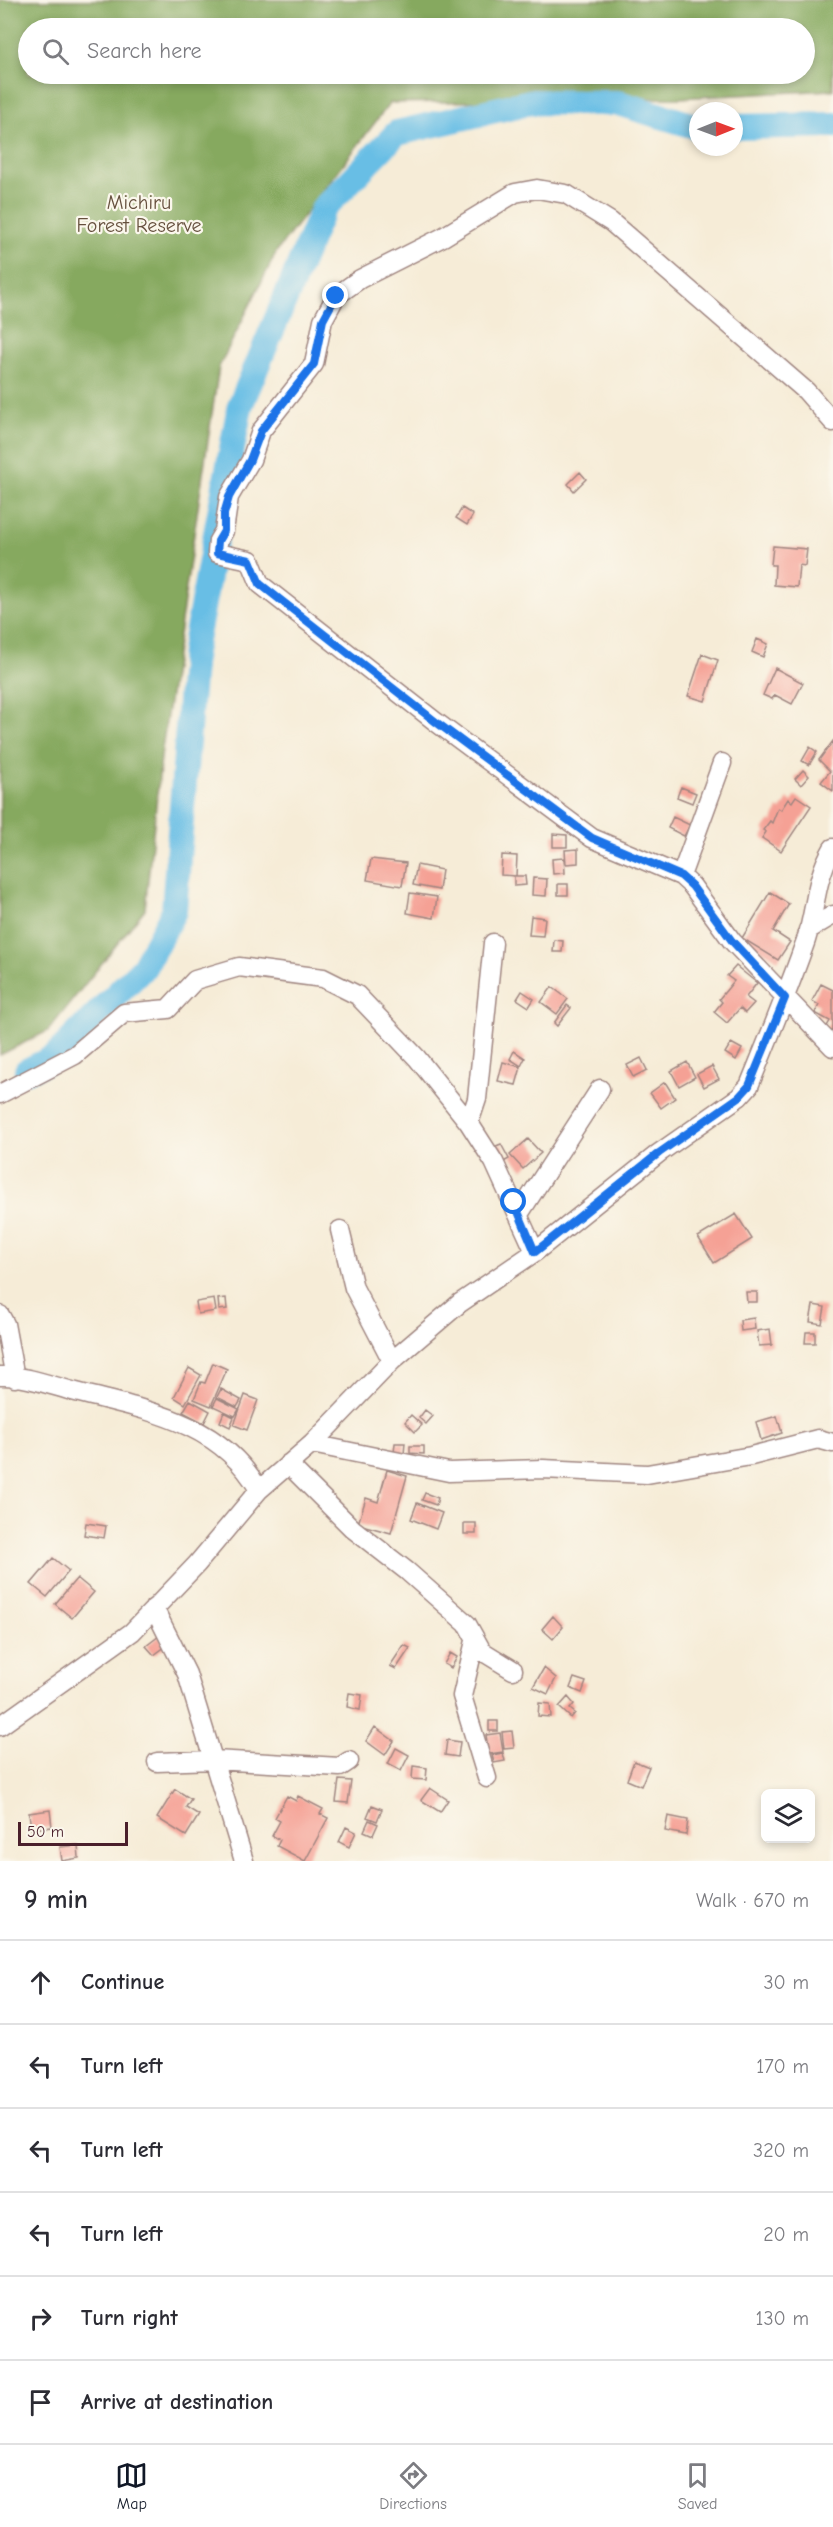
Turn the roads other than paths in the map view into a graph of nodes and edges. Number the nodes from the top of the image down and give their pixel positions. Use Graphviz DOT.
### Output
graph roads {
  1 [pos="833,422"];
  2 [pos="722,763"];
  3 [pos="833,848"];
  4 [pos="681,876"];
  5 [pos="833,915"];
  6 [pos="808,930"];
  7 [pos="492,943"];
  8 [pos="785,998"];
  9 [pos="833,1047"];
  10 [pos="600,1089"];
  11 [pos="0,1094"];
  12 [pos="469,1123"];
  13 [pos="519,1214"];
  14 [pos="340,1230"];
  15 [pos="535,1252"];
  16 [pos="0,1315"];
  17 [pos="392,1360"];
  18 [pos="8,1377"];
  19 [pos="833,1443"];
  20 [pos="312,1444"];
  21 [pos="288,1464"];
  22 [pos="259,1490"];
  23 [pos="154,1608"];
  24 [pos="475,1641"];
  25 [pos="513,1670"];
  26 [pos="0,1726"];
  27 [pos="214,1760"];
  28 [pos="349,1761"];
  29 [pos="157,1762"];
  30 [pos="487,1778"];
  31 [pos="244,1861"];
  1 -- 4 [label="street"];
  2 -- 4 [label="street"];
  3 -- 6 [label="street"];
  4 -- 8 [label="street"];
  5 -- 6 [label="street"];
  6 -- 8 [label="street"];
  7 -- 12 [label="street"];
  8 -- 9 [label="street"];
  8 -- 15 [label="street"];
  10 -- 13 [label="street"];
  11 -- 12 [label="street"];
  12 -- 13 [label="street"];
  13 -- 15 [label="street"];
  14 -- 17 [label="street"];
  15 -- 17 [label="street"];
  16 -- 18 [label="street"];
  17 -- 20 [label="street"];
  18 -- 22 [label="street"];
  19 -- 20 [label="street"];
  20 -- 21 [label="street"];
  21 -- 22 [label="street"];
  21 -- 24 [label="street"];
  22 -- 23 [label="street"];
  23 -- 26 [label="street"];
  23 -- 27 [label="street"];
  24 -- 25 [label="street"];
  24 -- 30 [label="street"];
  27 -- 28 [label="street"];
  27 -- 29 [label="street"];
  27 -- 31 [label="street"];
}
